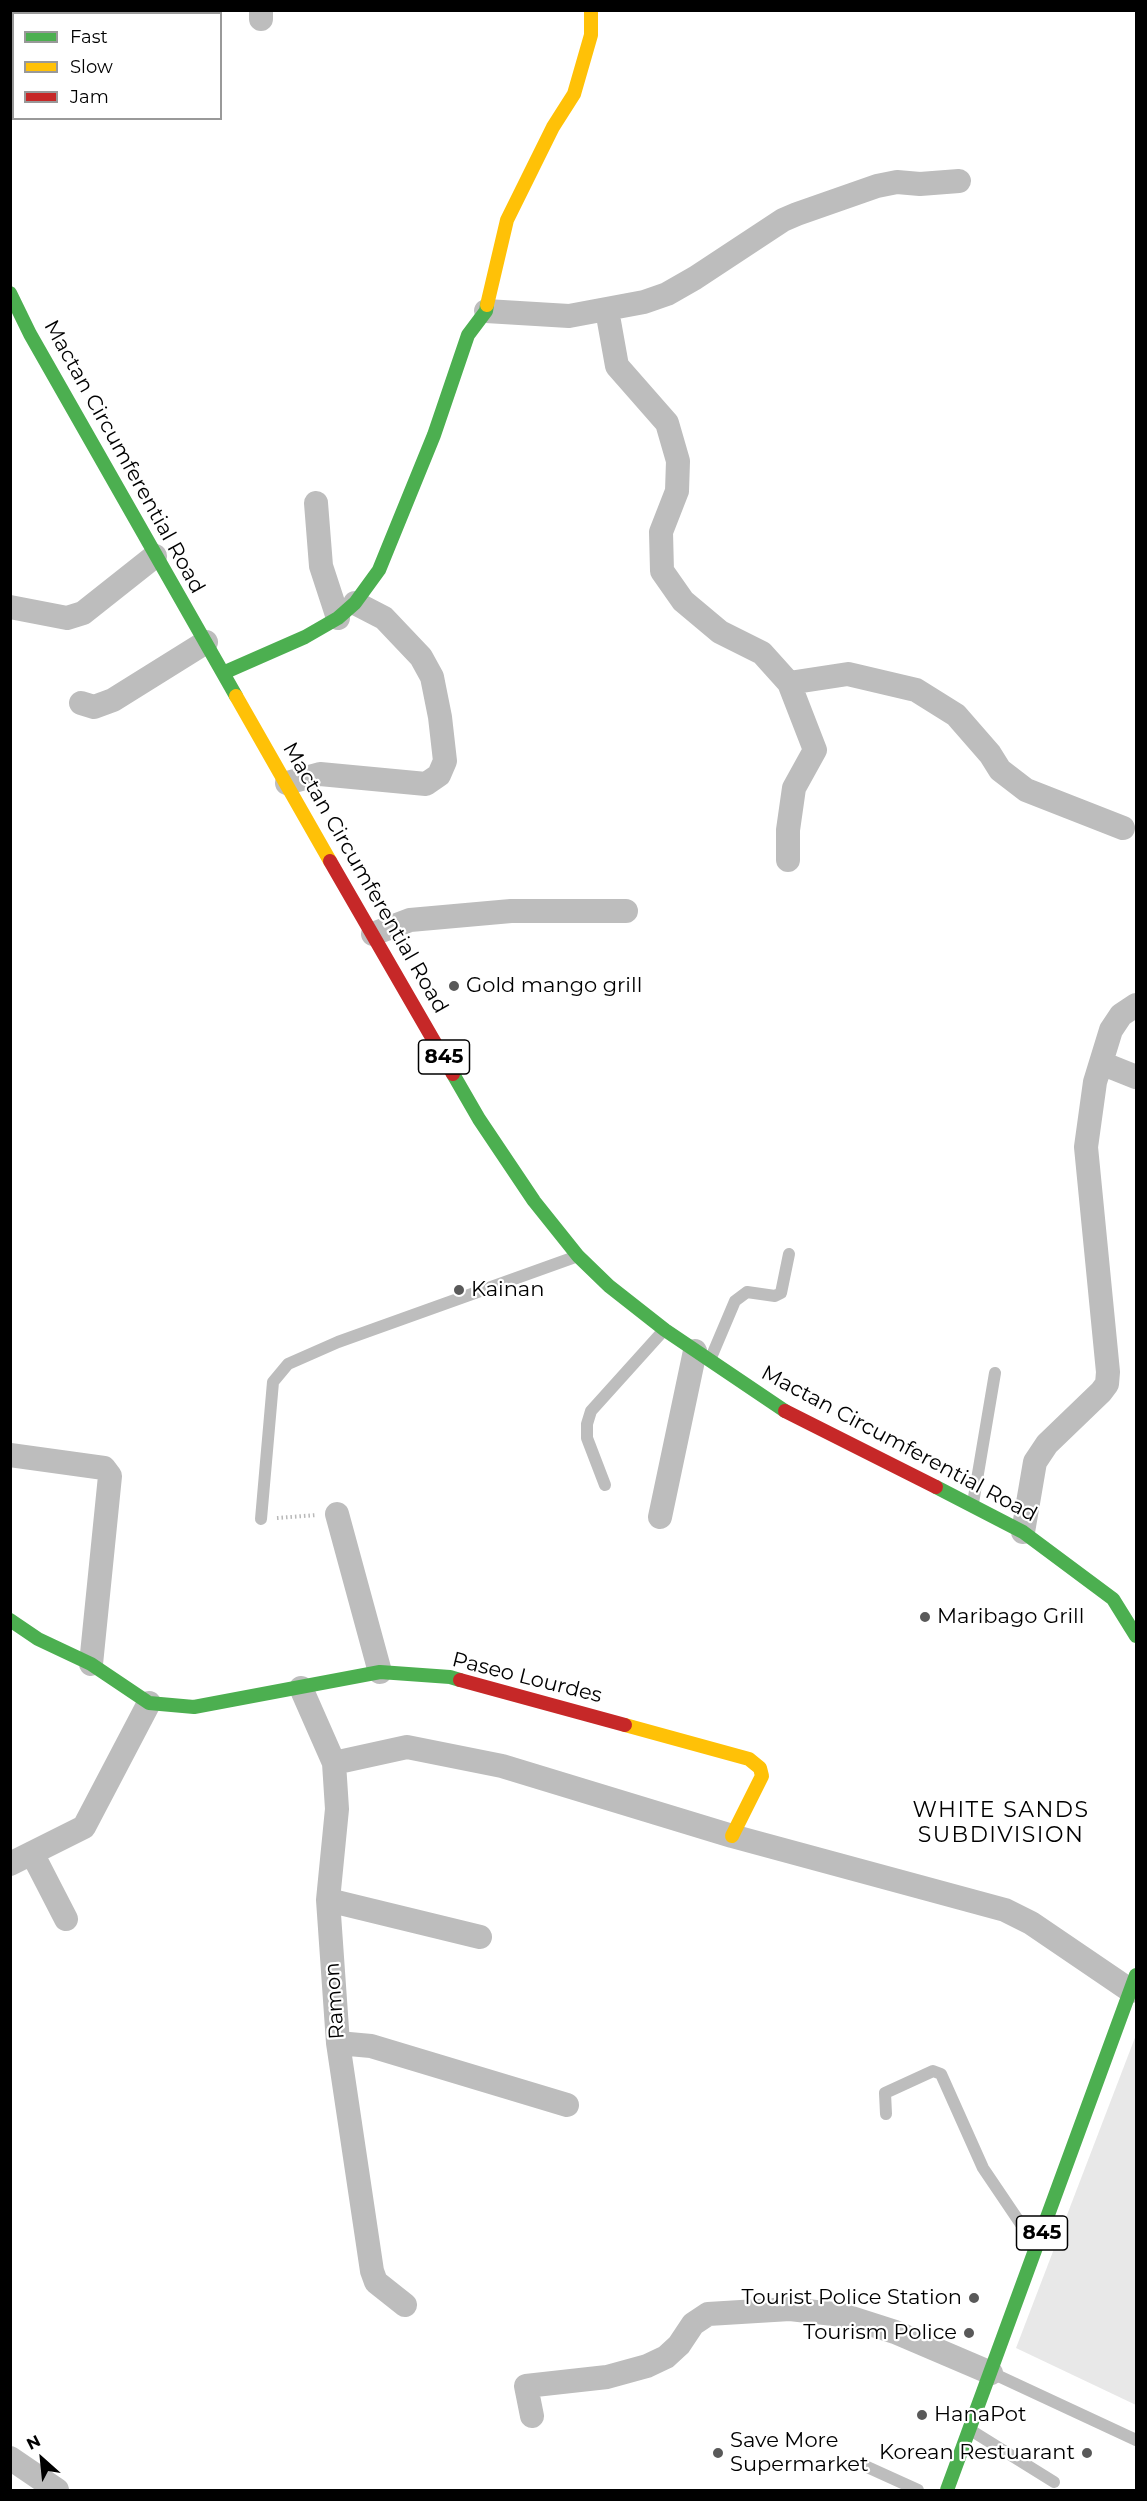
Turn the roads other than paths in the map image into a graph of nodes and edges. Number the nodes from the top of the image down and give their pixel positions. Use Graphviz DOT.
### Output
graph roads {
  1 [pos="591,10"];
  2 [pos="959,181"];
  3 [pos="10,293"];
  4 [pos="607,310"];
  5 [pos="486,311"];
  6 [pos="316,503"];
  7 [pos="155,556"];
  8 [pos="10,607"];
  9 [pos="346,610"];
  10 [pos="206,642"];
  11 [pos="223,673"];
  12 [pos="789,683"];
  13 [pos="81,703"];
  14 [pos="287,783"];
  15 [pos="1123,828"];
  16 [pos="788,860"];
  17 [pos="626,911"];
  18 [pos="373,934"];
  19 [pos="1137,1005"];
  20 [pos="1101,1063"];
  21 [pos="1137,1077"];
  22 [pos="789,1254"];
  23 [pos="578,1256"];
  24 [pos="665,1329"];
  25 [pos="703,1356"];
  26 [pos="994,1373"];
  27 [pos="10,1455"];
  28 [pos="605,1485"];
  29 [pos="972,1507"];
  30 [pos="337,1514"];
  31 [pos="660,1517"];
  32 [pos="261,1519"];
  33 [pos="1023,1532"];
  34 [pos="1113,1599"];
  35 [pos="1137,1611"];
  36 [pos="10,1620"];
  37 [pos="1137,1636"];
  38 [pos="92,1664"];
  39 [pos="380,1672"];
  40 [pos="301,1688"];
  41 [pos="149,1703"];
  42 [pos="334,1764"];
  43 [pos="732,1836"];
  44 [pos="32,1853"];
  45 [pos="10,1864"];
  46 [pos="328,1900"];
  47 [pos="66,1919"];
  48 [pos="480,1937"];
  49 [pos="1134,1983"];
  50 [pos="338,2043"];
  51 [pos="567,2105"];
  52 [pos="886,2114"];
  53 [pos="1037,2248"];
  54 [pos="405,2305"];
  55 [pos="991,2373"];
  56 [pos="532,2416"];
  57 [pos="971,2431"];
  58 [pos="1137,2440"];
  59 [pos="10,2458"];
  60 [pos="865,2466"];
  61 [pos="1054,2482"];
  62 [pos="57,2490"];
  63 [pos="918,2490"];
  64 [pos="948,2490"];
  1 -- 5 [label="main road"];
  2 -- 4 [label="street"];
  3 -- 7 [label="main road, Mactan Circumferential Road / 845"];
  4 -- 5 [label="street"];
  4 -- 12 [label="street"];
  5 -- 9 [label="main road"];
  6 -- 9 [label="street"];
  7 -- 8 [label="street"];
  7 -- 10 [label="main road, Mactan Circumferential Road / 845"];
  9 -- 11 [label="main road"];
  9 -- 14 [label="street"];
  10 -- 11 [label="main road, Mactan Circumferential Road / 845"];
  10 -- 13 [label="street"];
  11 -- 14 [label="main road, Mactan Circumferential Road / 845"];
  12 -- 15 [label="street"];
  12 -- 16 [label="street"];
  14 -- 18 [label="main road, Mactan Circumferential Road / 845"];
  17 -- 18 [label="street"];
  18 -- 23 [label="main road, Mactan Circumferential Road / 845"];
  19 -- 20 [label="street"];
  20 -- 21 [label="street"];
  20 -- 33 [label="street"];
  22 -- 25 [label="lane"];
  23 -- 24 [label="main road, Mactan Circumferential Road / 845"];
  23 -- 32 [label="lane"];
  24 -- 25 [label="main road, Mactan Circumferential Road / 845"];
  24 -- 28 [label="lane"];
  25 -- 29 [label="main road, Mactan Circumferential Road / 845"];
  25 -- 31 [label="street"];
  26 -- 29 [label="lane"];
  27 -- 38 [label="street"];
  29 -- 33 [label="main road, Mactan Circumferential Road / 845"];
  30 -- 39 [label="street"];
  33 -- 34 [label="main road, Mactan Circumferential Road / 845"];
  34 -- 35 [label="main road"];
  34 -- 37 [label="main road, Mactan Circumferential Road / 845"];
  36 -- 38 [label="main road, Paseo Lourdes"];
  38 -- 41 [label="main road, Paseo Lourdes"];
  39 -- 40 [label="main road, Paseo Lourdes"];
  39 -- 43 [label="main road, Paseo Lourdes"];
  40 -- 41 [label="main road, Paseo Lourdes"];
  40 -- 42 [label="street, Ramon"];
  41 -- 44 [label="street"];
  42 -- 43 [label="street"];
  42 -- 46 [label="street, Ramon"];
  43 -- 49 [label="street"];
  44 -- 45 [label="street"];
  44 -- 47 [label="street"];
  46 -- 48 [label="street"];
  46 -- 50 [label="street, Ramon"];
  49 -- 53 [label="main road, 845"];
  50 -- 51 [label="street"];
  50 -- 54 [label="street, Ramon"];
  52 -- 53 [label="lane"];
  53 -- 55 [label="main road, 845"];
  55 -- 56 [label="street"];
  55 -- 57 [label="main road, 845"];
  55 -- 58 [label="lane"];
  57 -- 61 [label="lane"];
  57 -- 64 [label="main road, 845"];
  59 -- 62 [label="street"];
  60 -- 63 [label="lane"];
}
